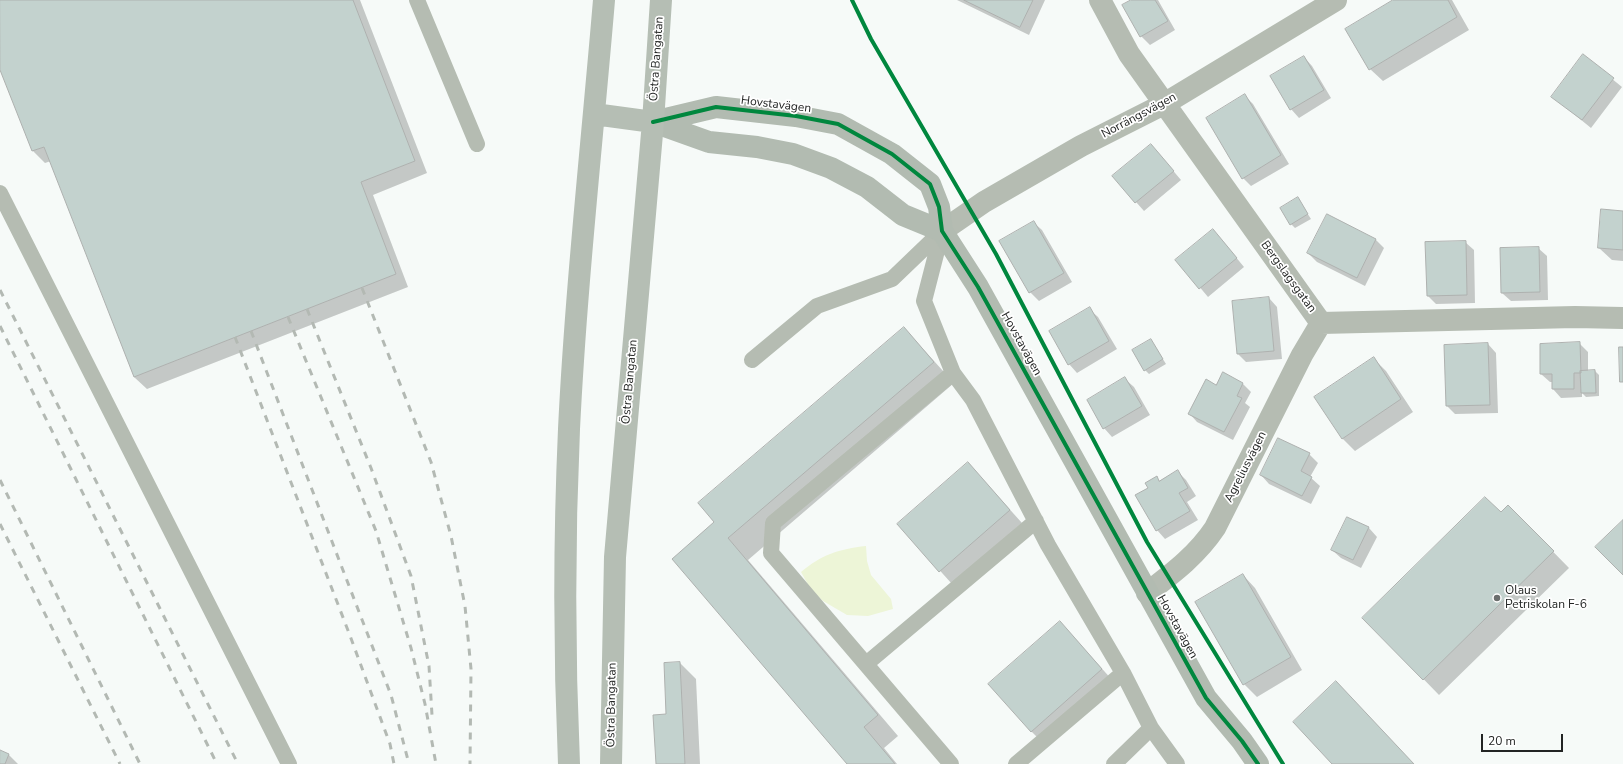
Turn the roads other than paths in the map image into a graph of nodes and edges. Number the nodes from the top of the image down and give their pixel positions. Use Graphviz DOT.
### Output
graph roads {
  1 [pos="417,0"];
  2 [pos="604,0"];
  3 [pos="661,0"];
  4 [pos="1100,0"];
  5 [pos="1336,0"];
  6 [pos="1164,104"];
  7 [pos="594,114"];
  8 [pos="653,122"];
  9 [pos="477,144"];
  10 [pos="0,193"];
  11 [pos="942,231"];
  12 [pos="1623,318"];
  13 [pos="1320,323"];
  14 [pos="752,360"];
  15 [pos="953,373"];
  16 [pos="1036,521"];
  17 [pos="1147,593"];
  18 [pos="866,664"];
  19 [pos="1123,673"];
  20 [pos="1150,728"];
  21 [pos="289,764"];
  22 [pos="569,764"];
  23 [pos="611,764"];
  24 [pos="950,764"];
  25 [pos="1016,764"];
  26 [pos="1114,764"];
  27 [pos="1177,764"];
  28 [pos="1258,764"];
  1 -- 9 [label="lane"];
  2 -- 7 [label="main road"];
  3 -- 8 [label="main road, Östra Bangatan"];
  4 -- 6 [label="street, Bergslagsgatan"];
  5 -- 6 [label="street, Norrängsvägen"];
  6 -- 11 [label="street, Norrängsvägen"];
  6 -- 13 [label="street, Bergslagsgatan"];
  7 -- 8 [label="main road"];
  7 -- 22 [label="main road"];
  8 -- 11 [label="street"];
  8 -- 11 [label="street, Hovstavägen"];
  8 -- 23 [label="main road, Östra Bangatan"];
  10 -- 21 [label="lane"];
  11 -- 14 [label="lane"];
  11 -- 15 [label="lane"];
  11 -- 17 [label="street, Hovstavägen"];
  12 -- 13 [label="street, Bergslagsgatan"];
  13 -- 17 [label="street, Agreliusvägen"];
  15 -- 16 [label="lane"];
  15 -- 18 [label="lane"];
  16 -- 18 [label="lane"];
  16 -- 19 [label="lane"];
  17 -- 28 [label="street, Hovstavägen"];
  18 -- 24 [label="lane"];
  19 -- 20 [label="lane"];
  19 -- 25 [label="lane"];
  20 -- 26 [label="lane"];
  20 -- 27 [label="lane"];
}
